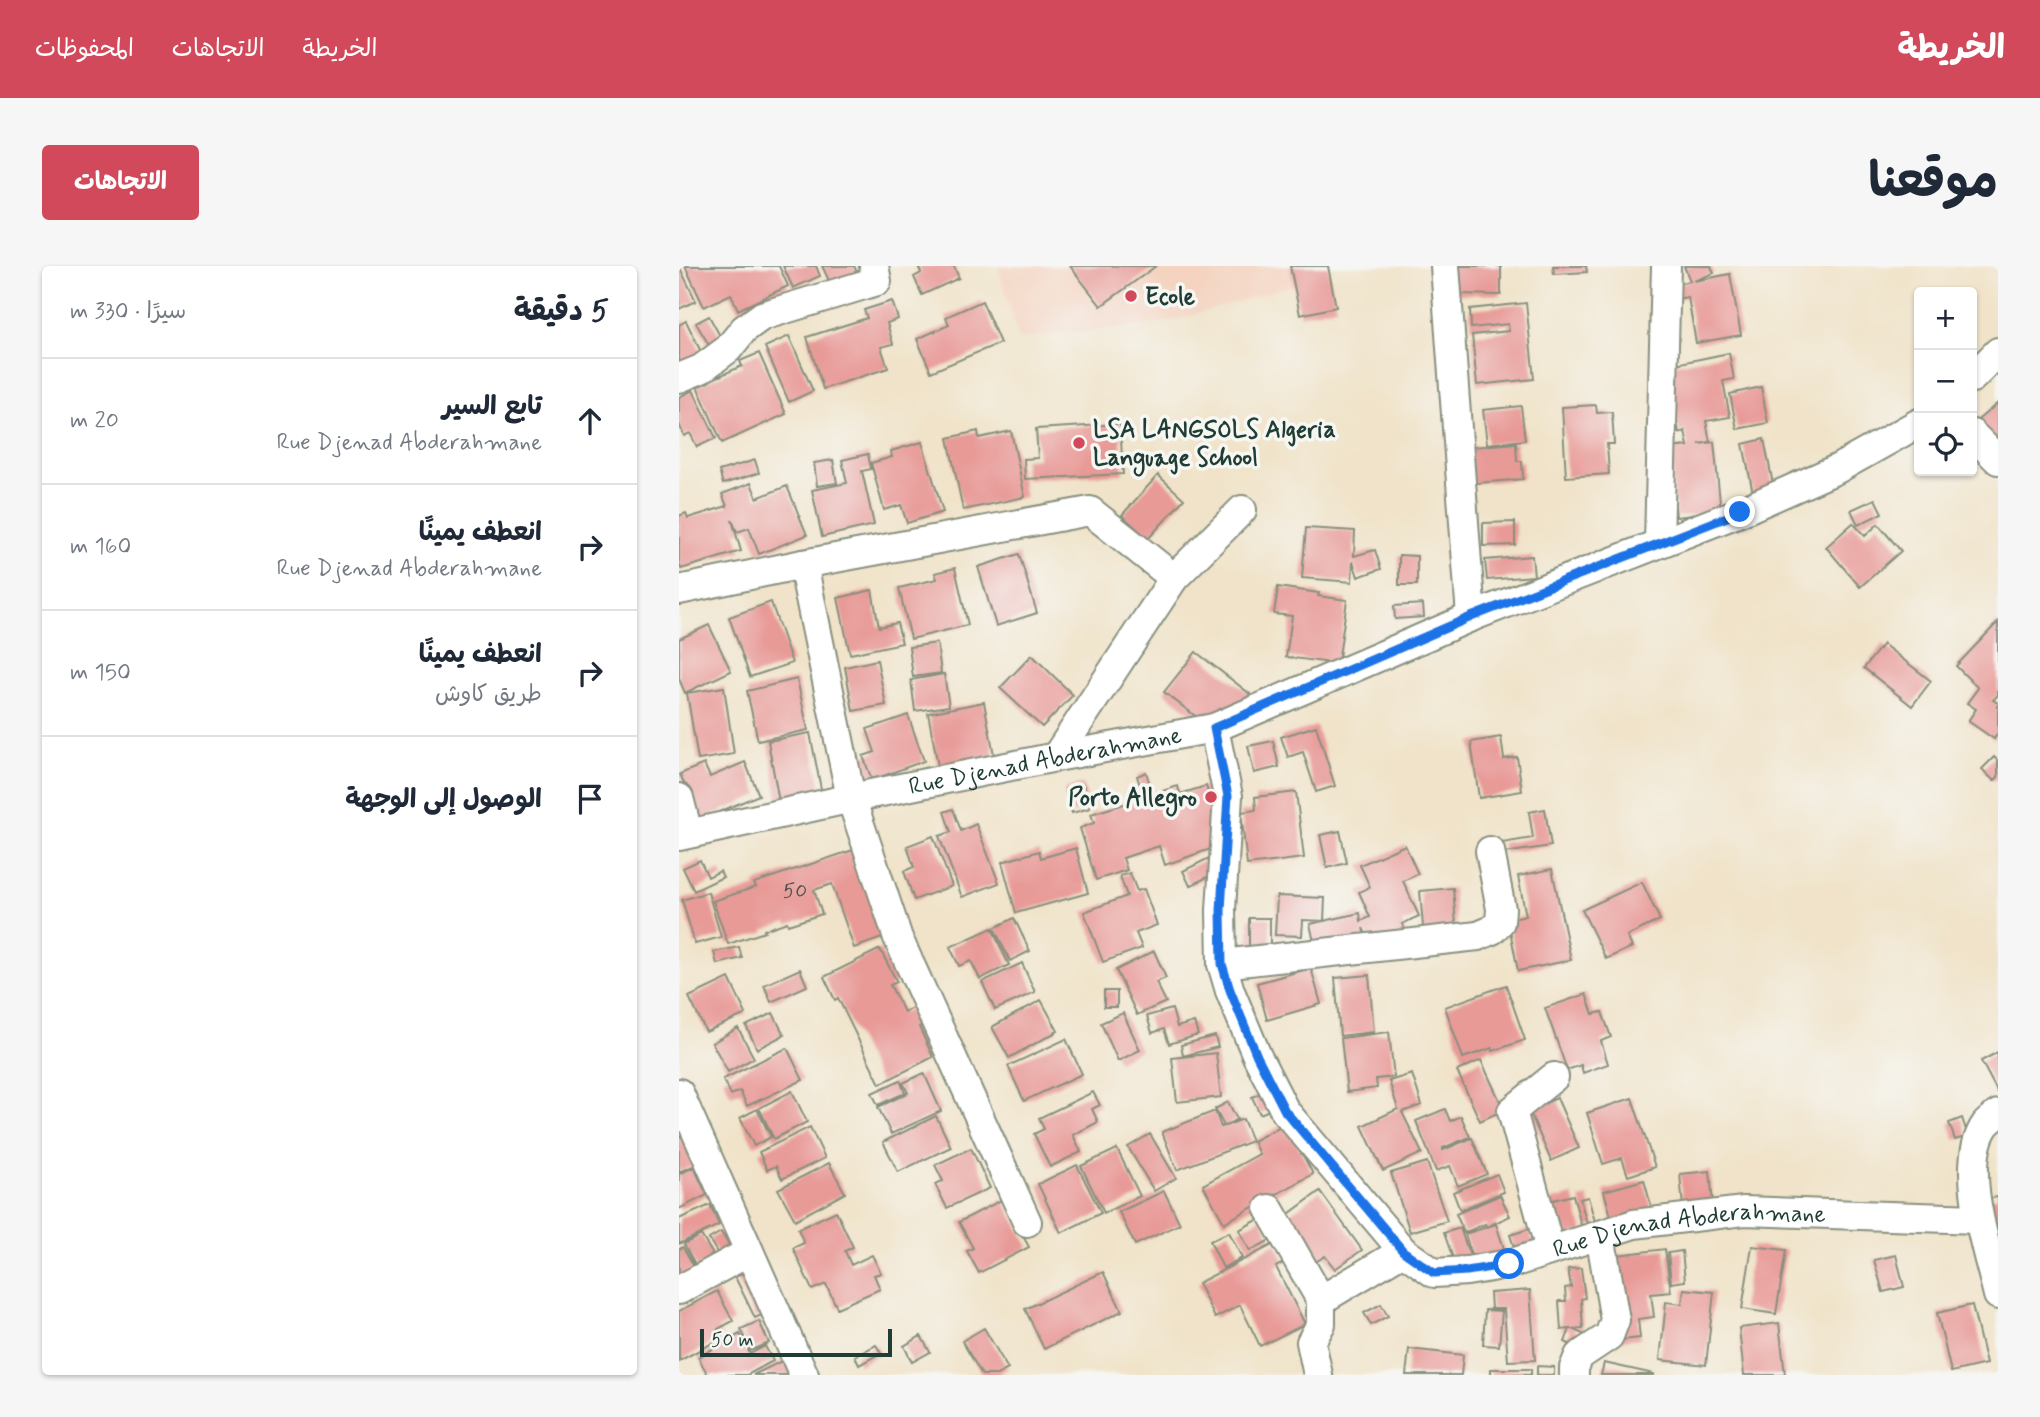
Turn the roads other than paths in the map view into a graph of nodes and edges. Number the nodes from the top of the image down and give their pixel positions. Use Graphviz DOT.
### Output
graph roads {
  1 [pos="874,266"];
  2 [pos="1445,266"];
  3 [pos="1666,266"];
  4 [pos="1998,352"];
  5 [pos="1977,373"];
  6 [pos="679,378"];
  7 [pos="1914,427"];
  8 [pos="1977,439"];
  9 [pos="1998,460"];
  10 [pos="1242,510"];
  11 [pos="1659,544"];
  12 [pos="803,564"];
  13 [pos="1174,578"];
  14 [pos="679,590"];
  15 [pos="1471,617"];
  16 [pos="1214,728"];
  17 [pos="1056,757"];
  18 [pos="679,798"];
  19 [pos="851,798"];
  20 [pos="683,835"];
  21 [pos="1490,851"];
  22 [pos="1222,964"];
  23 [pos="1555,1077"];
  24 [pos="679,1093"];
  25 [pos="1998,1114"];
  26 [pos="1269,1209"];
  27 [pos="1978,1219"];
  28 [pos="1027,1222"];
  29 [pos="1600,1235"];
  30 [pos="1550,1250"];
  31 [pos="1403,1251"];
  32 [pos="749,1252"];
  33 [pos="679,1290"];
  34 [pos="1998,1295"];
  35 [pos="1321,1300"];
  36 [pos="804,1375"];
  37 [pos="1318,1375"];
  38 [pos="1574,1375"];
  1 -- 6 [label="street"];
  2 -- 15 [label="street"];
  3 -- 11 [label="street"];
  4 -- 5 [label="street"];
  7 -- 11 [label="street"];
  8 -- 9 [label="street"];
  10 -- 13 [label="street"];
  11 -- 15 [label="street"];
  12 -- 13 [label="street"];
  12 -- 14 [label="street"];
  12 -- 19 [label="street"];
  13 -- 17 [label="street"];
  15 -- 16 [label="street"];
  16 -- 17 [label="street, Rue Djenad Abderahmane"];
  16 -- 22 [label="street, Rue Djenad Abderahmane"];
  17 -- 19 [label="street, Rue Djenad Abderahmane"];
  18 -- 20 [label="street"];
  19 -- 20 [label="street, Rue Djenad Abderahmane"];
  19 -- 28 [label="street"];
  21 -- 22 [label="street"];
  22 -- 31 [label="street, Rue Djenad Abderahmane"];
  23 -- 30 [label="street"];
  24 -- 32 [label="street"];
  25 -- 27 [label="street"];
  26 -- 35 [label="street"];
  27 -- 29 [label="street, Rue Djenad Abderahmane"];
  27 -- 34 [label="street"];
  29 -- 30 [label="street, Rue Djenad Abderahmane"];
  29 -- 38 [label="street"];
  30 -- 31 [label="street, Rue Djenad Abderahmane"];
  31 -- 35 [label="street"];
  32 -- 33 [label="street"];
  32 -- 36 [label="street"];
  35 -- 37 [label="street"];
}
